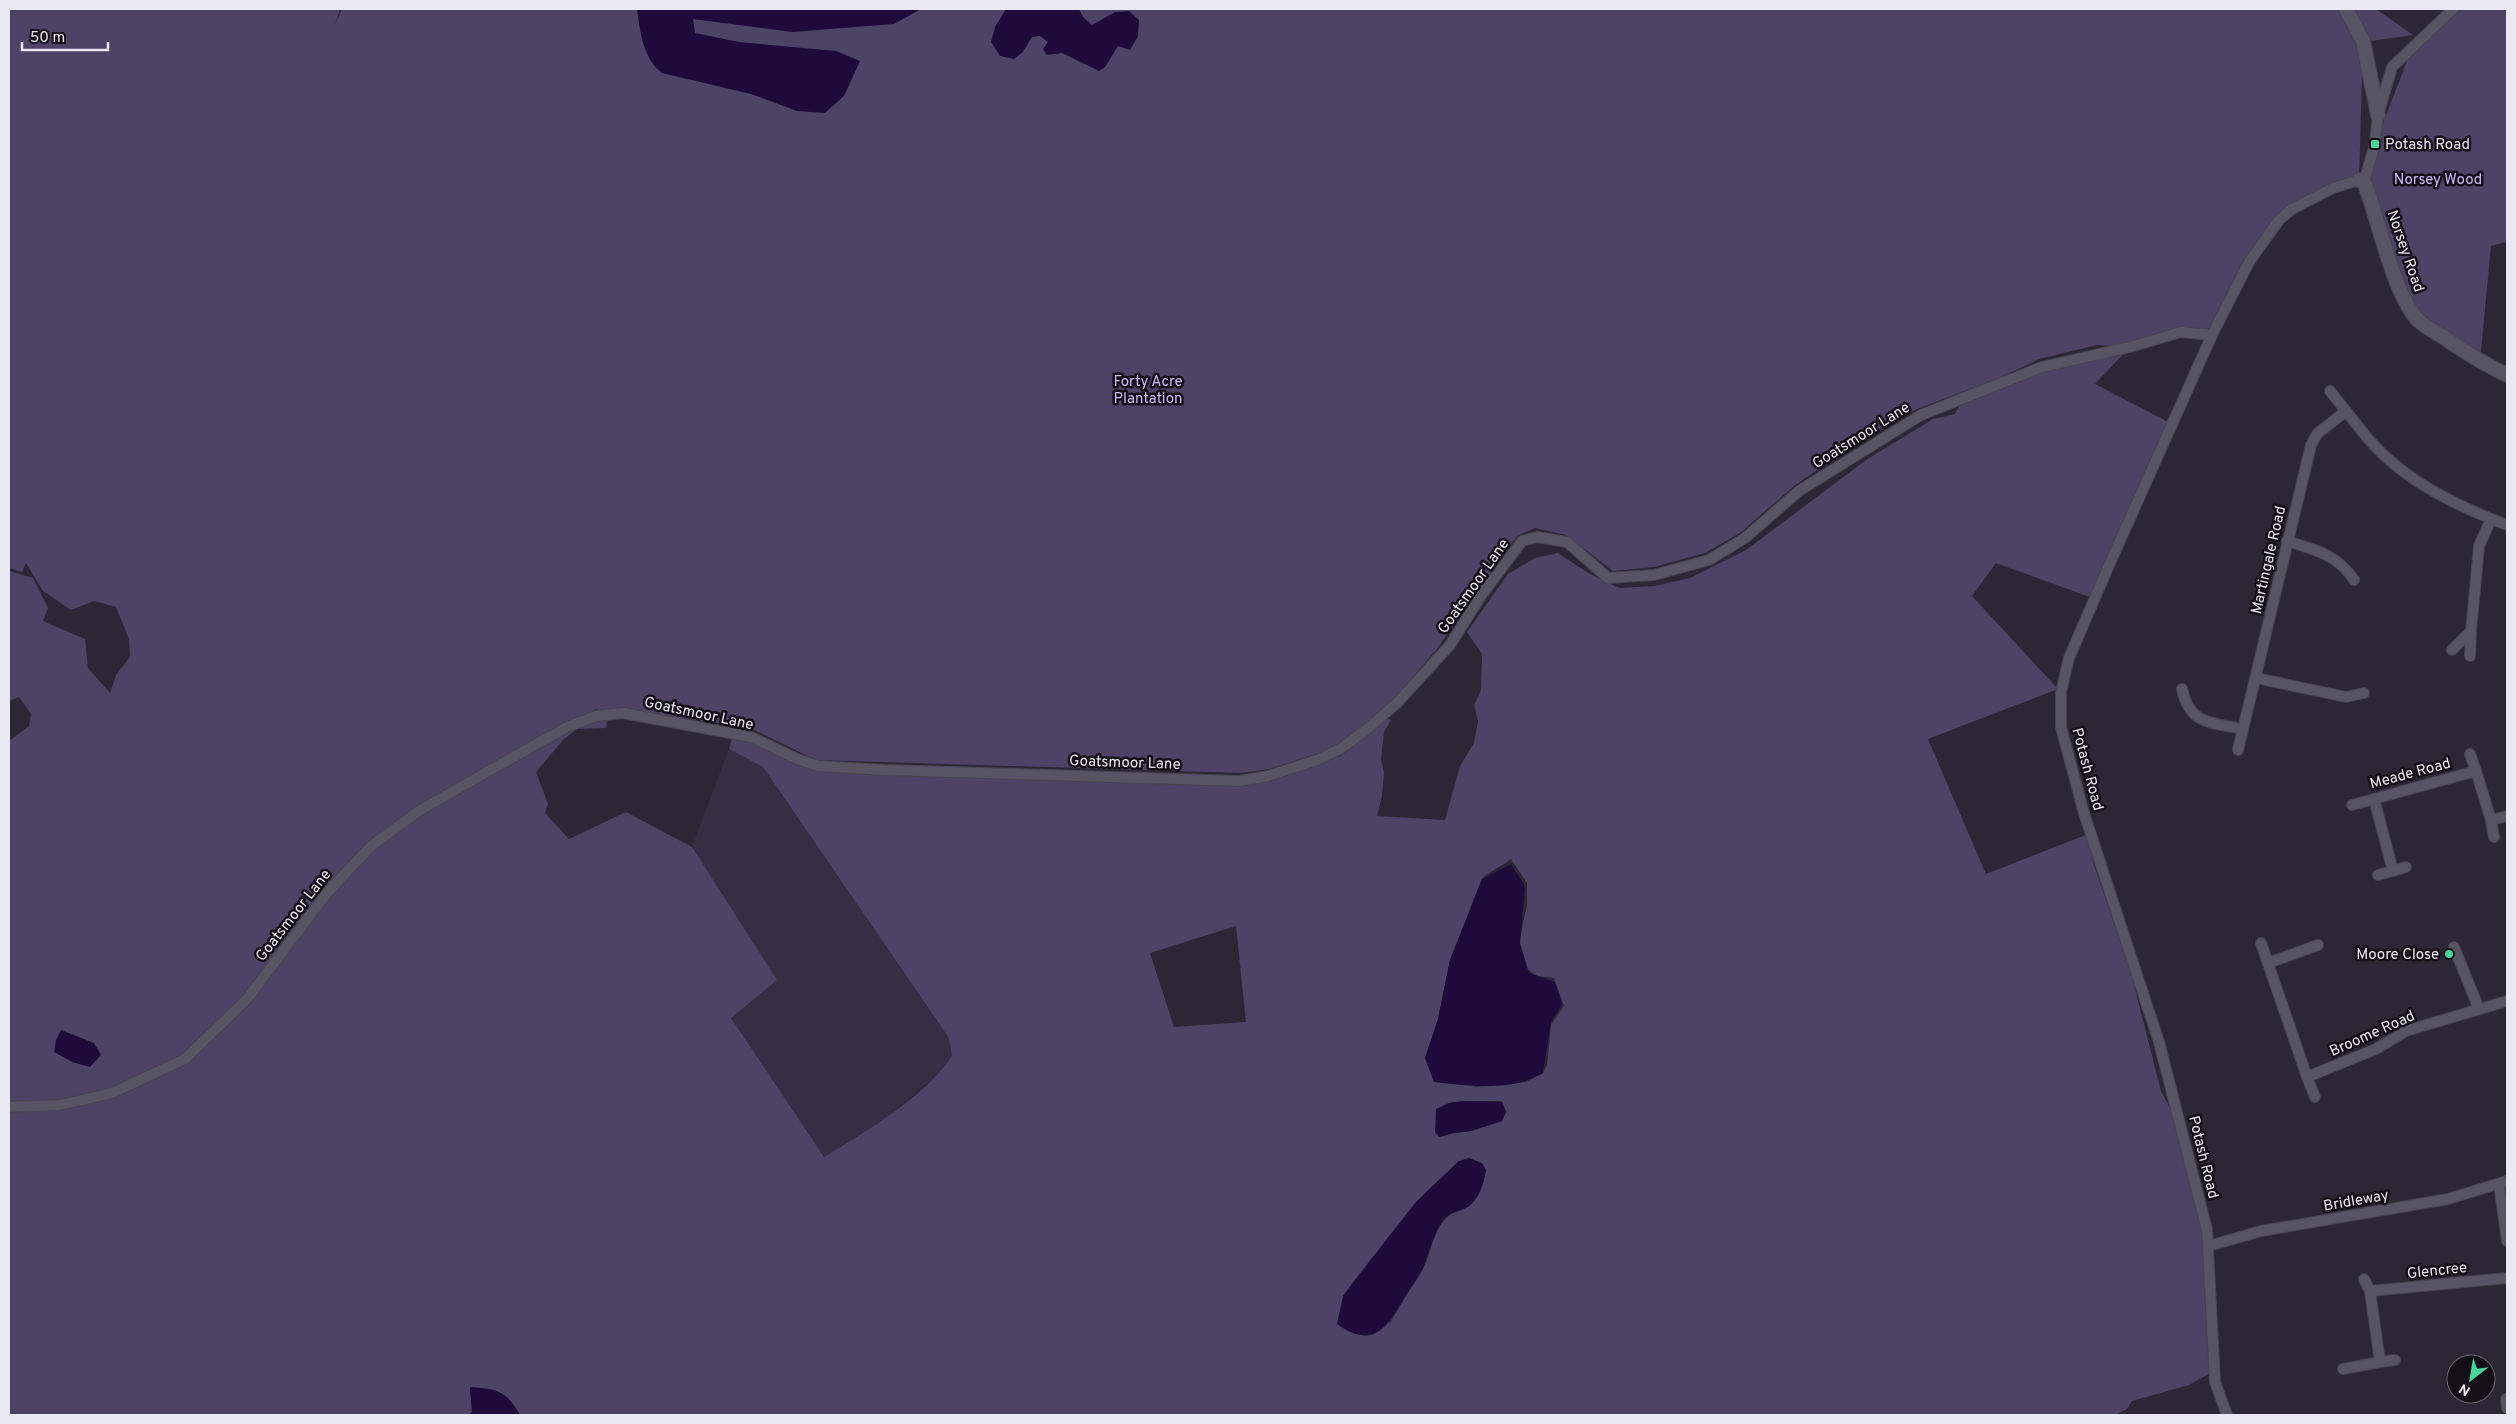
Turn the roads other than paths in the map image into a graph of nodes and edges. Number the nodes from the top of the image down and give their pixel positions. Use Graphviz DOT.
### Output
graph roads {
  1 [pos="2346,9"];
  2 [pos="2453,9"];
  3 [pos="2378,115"];
  4 [pos="2362,181"];
  5 [pos="2212,335"];
  6 [pos="2507,375"];
  7 [pos="2330,391"];
  8 [pos="2346,411"];
  9 [pos="2492,519"];
  10 [pos="2507,525"];
  11 [pos="2287,541"];
  12 [pos="2354,580"];
  13 [pos="2471,631"];
  14 [pos="2452,650"];
  15 [pos="2470,656"];
  16 [pos="2256,678"];
  17 [pos="2182,689"];
  18 [pos="2364,694"];
  19 [pos="2241,729"];
  20 [pos="2238,750"];
  21 [pos="2470,754"];
  22 [pos="2476,771"];
  23 [pos="2374,799"];
  24 [pos="2352,805"];
  25 [pos="2507,816"];
  26 [pos="2490,820"];
  27 [pos="2494,837"];
  28 [pos="2406,867"];
  29 [pos="2393,870"];
  30 [pos="2378,875"];
  31 [pos="2261,943"];
  32 [pos="2318,945"];
  33 [pos="2454,947"];
  34 [pos="2268,963"];
  35 [pos="2507,1001"];
  36 [pos="2479,1009"];
  37 [pos="2308,1077"];
  38 [pos="2315,1098"];
  39 [pos="9,1107"];
  40 [pos="2503,1182"];
  41 [pos="2507,1241"];
  42 [pos="2209,1246"];
  43 [pos="2507,1278"];
  44 [pos="2364,1279"];
  45 [pos="2370,1292"];
  46 [pos="2395,1360"];
  47 [pos="2380,1362"];
  48 [pos="2343,1369"];
  49 [pos="2227,1415"];
  1 -- 3 [label="street"];
  2 -- 3 [label="street"];
  3 -- 4 [label="street"];
  4 -- 5 [label="street, Potash Road"];
  4 -- 6 [label="street, Norsey Road"];
  5 -- 39 [label="street, Goatsmoor Lane"];
  5 -- 42 [label="street, Potash Road"];
  7 -- 8 [label="street"];
  8 -- 9 [label="street"];
  8 -- 11 [label="street, Martingale Road"];
  9 -- 10 [label="street"];
  9 -- 13 [label="street"];
  11 -- 12 [label="street"];
  11 -- 16 [label="street, Martingale Road"];
  13 -- 14 [label="street"];
  13 -- 15 [label="street"];
  16 -- 18 [label="street"];
  16 -- 19 [label="street, Martingale Road"];
  17 -- 19 [label="street"];
  19 -- 20 [label="street, Martingale Road"];
  21 -- 22 [label="street, Meade Road"];
  22 -- 23 [label="street, Meade Road"];
  22 -- 26 [label="street, Meade Road"];
  23 -- 24 [label="street, Meade Road"];
  23 -- 29 [label="street"];
  25 -- 26 [label="street"];
  26 -- 27 [label="street, Meade Road"];
  28 -- 29 [label="street"];
  29 -- 30 [label="street"];
  31 -- 34 [label="street"];
  32 -- 34 [label="street"];
  33 -- 36 [label="street"];
  34 -- 37 [label="street"];
  35 -- 36 [label="street, Broome Road"];
  36 -- 37 [label="street, Broome Road"];
  37 -- 38 [label="street"];
  40 -- 41 [label="street"];
  40 -- 42 [label="street, Bridleway"];
  42 -- 49 [label="street, Potash Road"];
  43 -- 45 [label="street, Glencree"];
  44 -- 45 [label="street"];
  45 -- 47 [label="street"];
  46 -- 47 [label="street"];
  47 -- 48 [label="street"];
}
